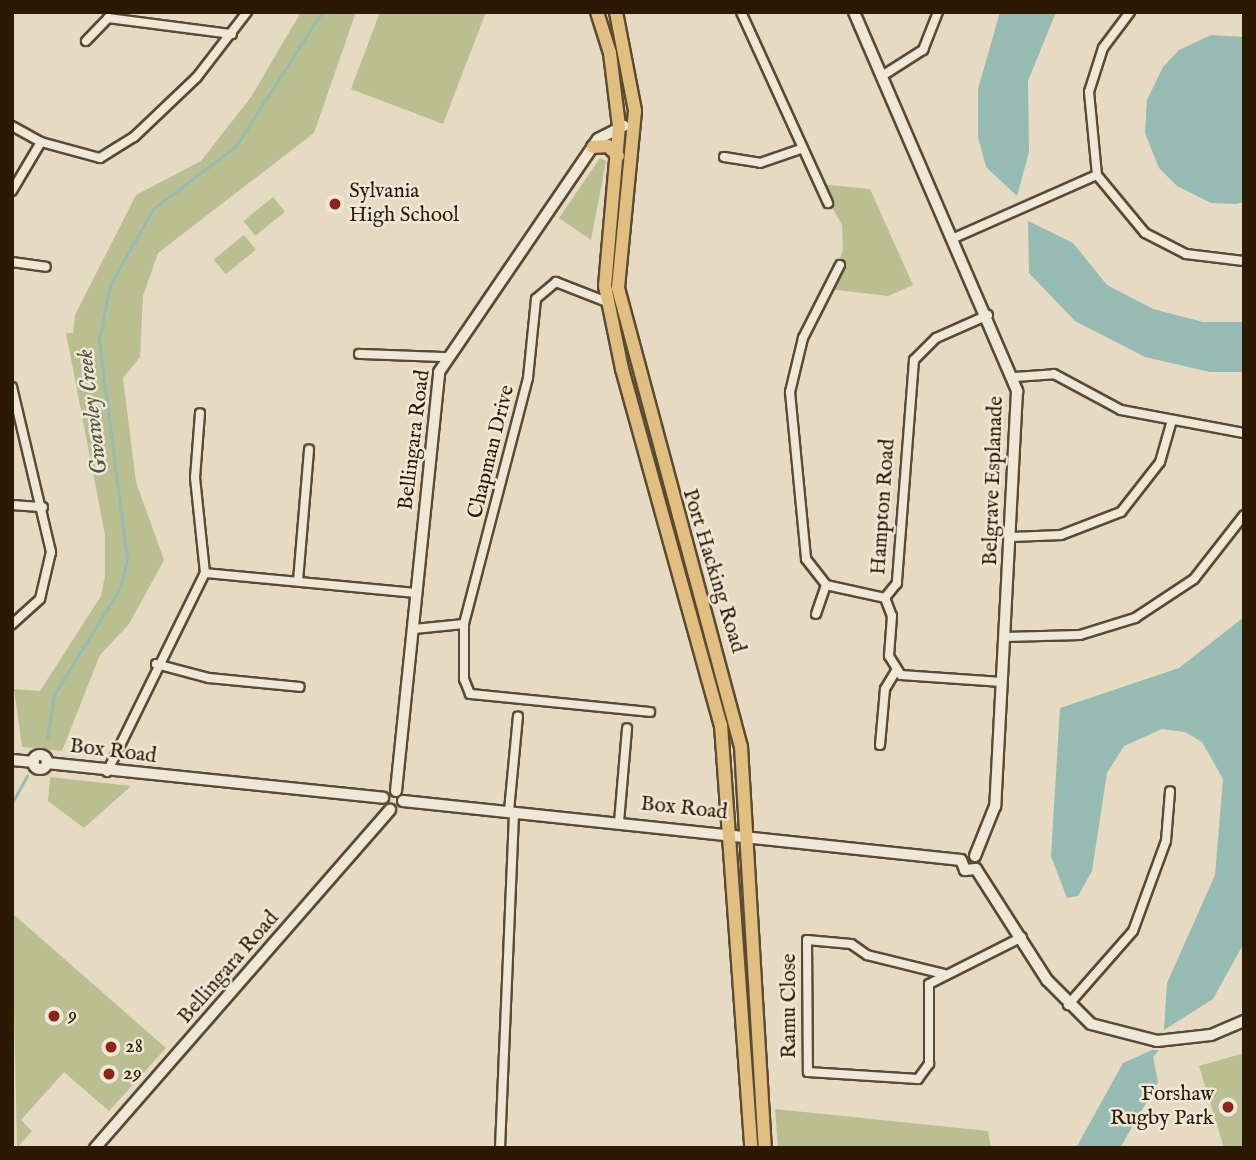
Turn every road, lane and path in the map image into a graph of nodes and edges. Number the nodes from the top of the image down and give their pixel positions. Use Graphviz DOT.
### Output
graph roads {
  1 [pos="247,12"];
  2 [pos="597,12"];
  3 [pos="616,12"];
  4 [pos="741,12"];
  5 [pos="854,12"];
  6 [pos="938,12"];
  7 [pos="1130,12"];
  8 [pos="232,34"];
  9 [pos="86,41"];
  10 [pos="882,76"];
  11 [pos="12,126"];
  12 [pos="619,126"];
  13 [pos="635,126"];
  14 [pos="41,142"];
  15 [pos="593,147"];
  16 [pos="801,149"];
  17 [pos="618,156"];
  18 [pos="724,156"];
  19 [pos="1097,175"];
  20 [pos="12,191"];
  21 [pos="828,203"];
  22 [pos="954,238"];
  23 [pos="1244,261"];
  24 [pos="12,262"];
  25 [pos="840,265"];
  26 [pos="46,267"];
  27 [pos="607,302"];
  28 [pos="988,315"];
  29 [pos="359,354"];
  30 [pos="445,357"];
  31 [pos="1014,377"];
  32 [pos="12,387"];
  33 [pos="200,413"];
  34 [pos="1171,424"];
  35 [pos="1244,433"];
  36 [pos="309,449"];
  37 [pos="12,505"];
  38 [pos="43,507"];
  39 [pos="1244,515"];
  40 [pos="1012,537"];
  41 [pos="205,573"];
  42 [pos="298,581"];
  43 [pos="826,586"];
  44 [pos="417,593"];
  45 [pos="885,598"];
  46 [pos="816,614"];
  47 [pos="12,624"];
  48 [pos="464,625"];
  49 [pos="414,629"];
  50 [pos="1006,637"];
  51 [pos="156,664"];
  52 [pos="896,671"];
  53 [pos="1002,682"];
  54 [pos="300,687"];
  55 [pos="650,712"];
  56 [pos="518,716"];
  57 [pos="628,728"];
  58 [pos="880,745"];
  59 [pos="12,760"];
  60 [pos="107,772"];
  61 [pos="1170,790"];
  62 [pos="396,791"];
  63 [pos="383,798"];
  64 [pos="403,802"];
  65 [pos="390,810"];
  66 [pos="512,811"];
  67 [pos="620,822"];
  68 [pos="732,834"];
  69 [pos="748,835"];
  70 [pos="975,856"];
  71 [pos="961,860"];
  72 [pos="976,869"];
  73 [pos="1022,937"];
  74 [pos="944,974"];
  75 [pos="1068,1005"];
  76 [pos="1244,1021"];
  77 [pos="95,1148"];
  78 [pos="500,1148"];
  79 [pos="751,1148"];
  80 [pos="765,1148"];
  1 -- 8 [label="street"];
  2 -- 12 [label="main road, Port Hacking Road"];
  3 -- 13 [label="main road, Port Hacking Road"];
  4 -- 16 [label="street"];
  5 -- 10 [label="street, Belgrave Esplanade"];
  6 -- 10 [label="street"];
  7 -- 19 [label="street"];
  8 -- 9 [label="street"];
  8 -- 14 [label="street"];
  10 -- 22 [label="street, Belgrave Esplanade"];
  11 -- 14 [label="street"];
  12 -- 13 [label="street"];
  12 -- 15 [label="street, Bellingara Road"];
  12 -- 17 [label="main road, Port Hacking Road"];
  13 -- 69 [label="main road, Port Hacking Road"];
  14 -- 20 [label="street"];
  15 -- 17 [label="main road"];
  15 -- 30 [label="street, Bellingara Road"];
  16 -- 18 [label="street"];
  16 -- 21 [label="street"];
  17 -- 27 [label="main road, Port Hacking Road"];
  19 -- 22 [label="street"];
  19 -- 23 [label="street"];
  22 -- 28 [label="street, Belgrave Esplanade"];
  24 -- 26 [label="street"];
  25 -- 43 [label="street"];
  27 -- 48 [label="street, Chapman Drive"];
  27 -- 68 [label="main road, Port Hacking Road"];
  28 -- 31 [label="street, Belgrave Esplanade"];
  28 -- 45 [label="street, Hampton Road"];
  29 -- 30 [label="street"];
  30 -- 44 [label="street, Bellingara Road"];
  31 -- 34 [label="street"];
  31 -- 40 [label="street, Belgrave Esplanade"];
  32 -- 38 [label="street"];
  33 -- 41 [label="street"];
  34 -- 35 [label="street"];
  34 -- 40 [label="street"];
  36 -- 42 [label="street"];
  37 -- 38 [label="street"];
  38 -- 47 [label="street"];
  39 -- 50 [label="street"];
  40 -- 50 [label="street, Belgrave Esplanade"];
  41 -- 42 [label="street"];
  41 -- 51 [label="street"];
  42 -- 44 [label="street"];
  43 -- 45 [label="street"];
  43 -- 46 [label="street"];
  44 -- 49 [label="street, Bellingara Road"];
  45 -- 52 [label="street, Hampton Road"];
  48 -- 49 [label="street"];
  48 -- 55 [label="street, Chapman Drive"];
  49 -- 62 [label="street, Bellingara Road"];
  50 -- 53 [label="street, Belgrave Esplanade"];
  51 -- 54 [label="street"];
  51 -- 60 [label="street"];
  52 -- 53 [label="street"];
  52 -- 58 [label="street"];
  53 -- 70 [label="street, Belgrave Esplanade"];
  56 -- 66 [label="street"];
  57 -- 67 [label="street"];
  59 -- 60 [label="street, Box Road"];
  60 -- 63 [label="street, Box Road"];
  61 -- 75 [label="street"];
  62 -- 63 [label="street"];
  62 -- 64 [label="street"];
  63 -- 65 [label="street"];
  64 -- 65 [label="street, Bellingara Road"];
  64 -- 66 [label="street, Box Road"];
  65 -- 77 [label="street, Bellingara Road"];
  66 -- 67 [label="street, Box Road"];
  66 -- 78 [label="street"];
  67 -- 68 [label="street, Box Road"];
  68 -- 69 [label="street, Box Road"];
  68 -- 79 [label="main road, Port Hacking Road"];
  69 -- 71 [label="street, Box Road"];
  69 -- 80 [label="main road, Port Hacking Road"];
  70 -- 71 [label="street"];
  70 -- 72 [label="street"];
  71 -- 72 [label="street"];
  72 -- 73 [label="street"];
  73 -- 74 [label="street"];
  73 -- 75 [label="street"];
  74 -- 74 [label="street, Ramu Close"];
  75 -- 76 [label="street"];
}
